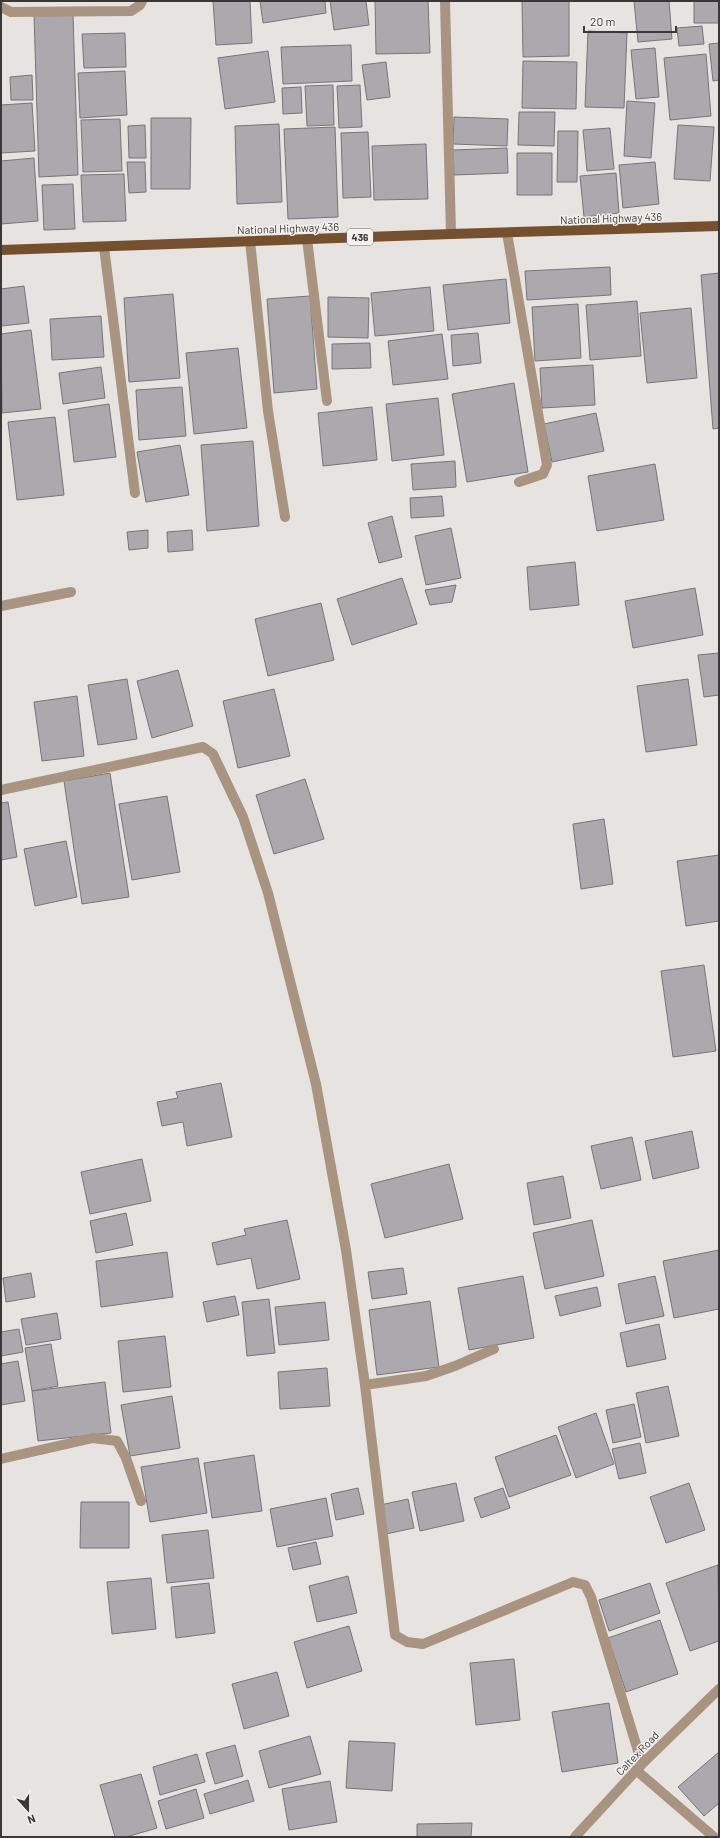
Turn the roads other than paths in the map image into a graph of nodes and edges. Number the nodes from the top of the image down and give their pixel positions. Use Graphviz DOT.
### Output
graph roads {
  1 [pos="142,1"];
  2 [pos="445,1"];
  3 [pos="1,7"];
  4 [pos="719,226"];
  5 [pos="507,233"];
  6 [pos="451,234"];
  7 [pos="307,239"];
  8 [pos="250,241"];
  9 [pos="104,247"];
  10 [pos="1,250"];
  11 [pos="327,401"];
  12 [pos="519,482"];
  13 [pos="135,493"];
  14 [pos="285,517"];
  15 [pos="71,592"];
  16 [pos="1,606"];
  17 [pos="1,790"];
  18 [pos="494,1349"];
  19 [pos="365,1385"];
  20 [pos="1,1458"];
  21 [pos="141,1501"];
  22 [pos="719,1689"];
  23 [pos="639,1767"];
  24 [pos="574,1837"];
  25 [pos="714,1837"];
  1 -- 3 [label="street"];
  2 -- 6 [label="street"];
  4 -- 5 [label="main road, National Highway 436 / 436"];
  5 -- 6 [label="main road, National Highway 436 / 436"];
  5 -- 12 [label="street"];
  6 -- 7 [label="main road, National Highway 436 / 436"];
  7 -- 8 [label="main road, National Highway 436 / 436"];
  7 -- 11 [label="street"];
  8 -- 9 [label="main road, National Highway 436 / 436"];
  8 -- 14 [label="street"];
  9 -- 10 [label="main road, National Highway 436 / 436"];
  9 -- 13 [label="street"];
  15 -- 16 [label="street"];
  17 -- 19 [label="street"];
  18 -- 19 [label="street"];
  19 -- 23 [label="street"];
  20 -- 21 [label="street"];
  22 -- 23 [label="street, Caltex Road"];
  23 -- 24 [label="street, Caltex Road"];
  23 -- 25 [label="street"];
}
